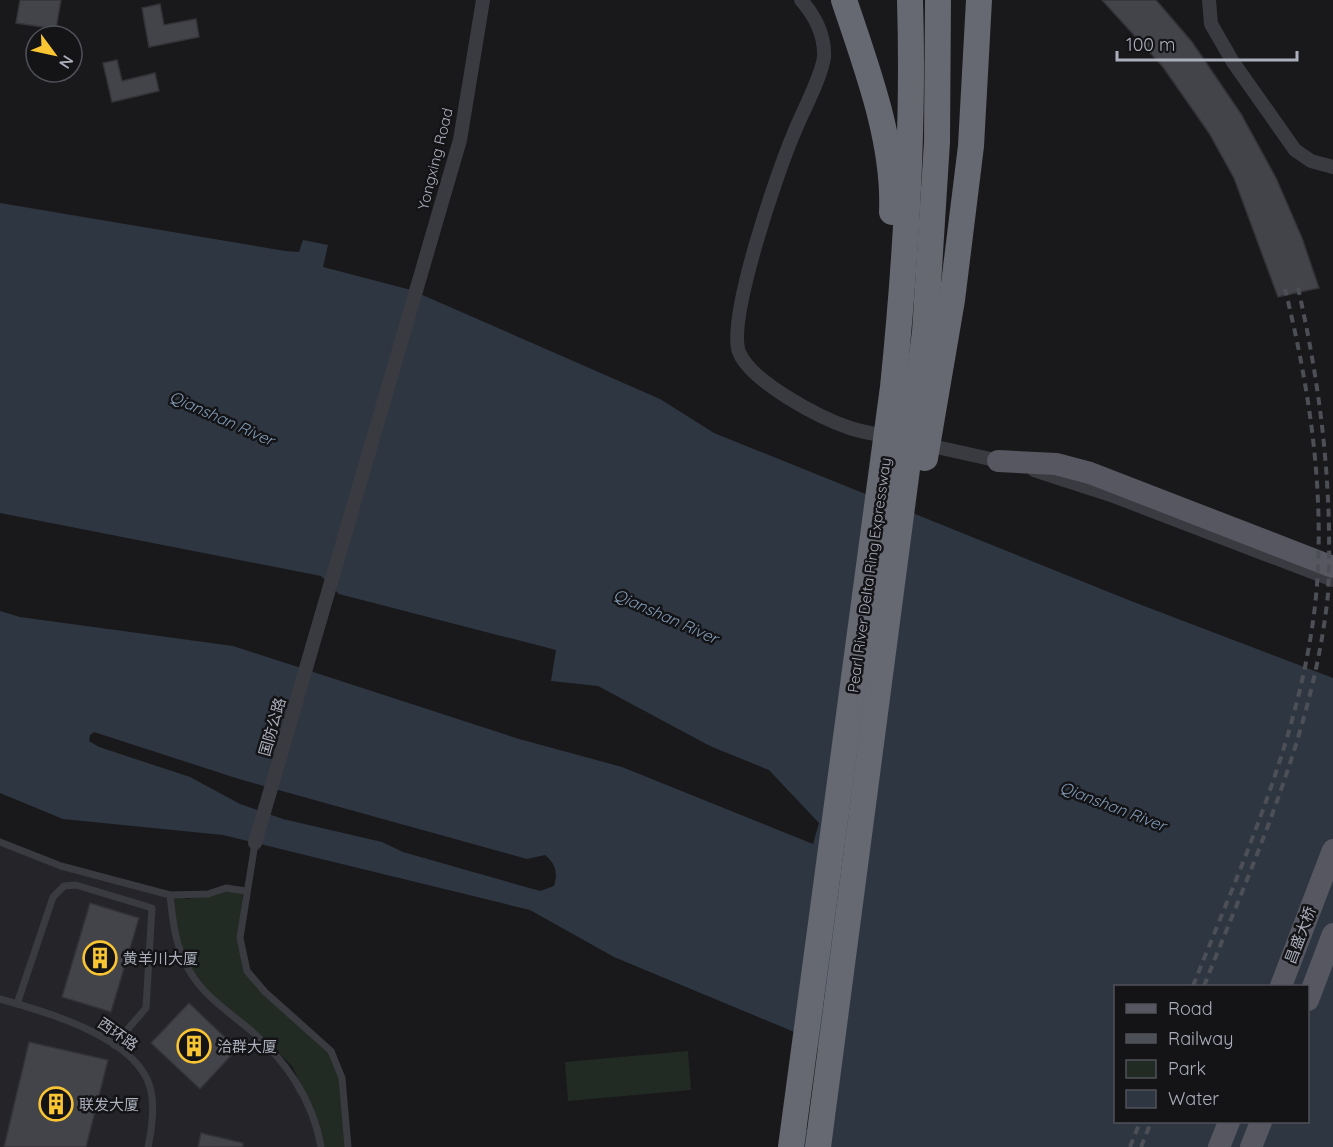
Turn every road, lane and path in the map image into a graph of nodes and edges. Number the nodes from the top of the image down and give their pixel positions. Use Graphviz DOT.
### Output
graph roads {
  1 [pos="483,0"];
  2 [pos="801,0"];
  3 [pos="829,0"];
  4 [pos="844,0"];
  5 [pos="910,0"];
  6 [pos="938,0"];
  7 [pos="954,0"];
  8 [pos="979,0"];
  9 [pos="1209,0"];
  10 [pos="1333,166"];
  11 [pos="934,197"];
  12 [pos="890,268"];
  13 [pos="417,289"];
  14 [pos="998,461"];
  15 [pos="1333,567"];
  16 [pos="1333,580"];
  17 [pos="856,667"];
  18 [pos="882,670"];
  19 [pos="0,842"];
  20 [pos="255,843"];
  21 [pos="1333,850"];
  22 [pos="246,891"];
  23 [pos="170,894"];
  24 [pos="1333,934"];
  25 [pos="1282,985"];
  26 [pos="1309,997"];
  27 [pos="0,999"];
  28 [pos="17,1004"];
  29 [pos="114,1045"];
  30 [pos="1229,1123"];
  31 [pos="1261,1123"];
  32 [pos="148,1147"];
  33 [pos="321,1147"];
  34 [pos="348,1147"];
  35 [pos="791,1147"];
  36 [pos="818,1147"];
  37 [pos="1219,1147"];
  38 [pos="1251,1147"];
  1 -- 13 [label="street, Yongxing Road"];
  2 -- 14 [label="street"];
  3 -- 12 [label="highway"];
  4 -- 12 [label="highway"];
  5 -- 17 [label="highway, Pearl River Delta Ring Expressway"];
  6 -- 11 [label="highway, Pearl River Delta Ring Expressway"];
  7 -- 11 [label="highway"];
  8 -- 18 [label="highway"];
  9 -- 10 [label="street"];
  11 -- 18 [label="highway, Pearl River Delta Ring Expressway"];
  12 -- 17 [label="highway"];
  13 -- 20 [label="street, 国防公路"];
  14 -- 15 [label="main road"];
  14 -- 16 [label="street"];
  17 -- 35 [label="highway, Pearl River Delta Ring Expressway"];
  18 -- 36 [label="highway, Pearl River Delta Ring Expressway"];
  19 -- 23 [label="lane"];
  20 -- 22 [label="lane, 国防公路"];
  21 -- 25 [label="main road, 昌盛大桥"];
  22 -- 23 [label="lane"];
  22 -- 34 [label="lane, 国防公路"];
  23 -- 33 [label="lane"];
  24 -- 26 [label="main road, 昌盛大桥"];
  27 -- 28 [label="lane, 西环路"];
  28 -- 29 [label="lane, 西环路"];
  28 -- 29 [label="lane"];
  29 -- 32 [label="lane, 西环路"];
  30 -- 37 [label="main road"];
  31 -- 38 [label="main road"];
}
